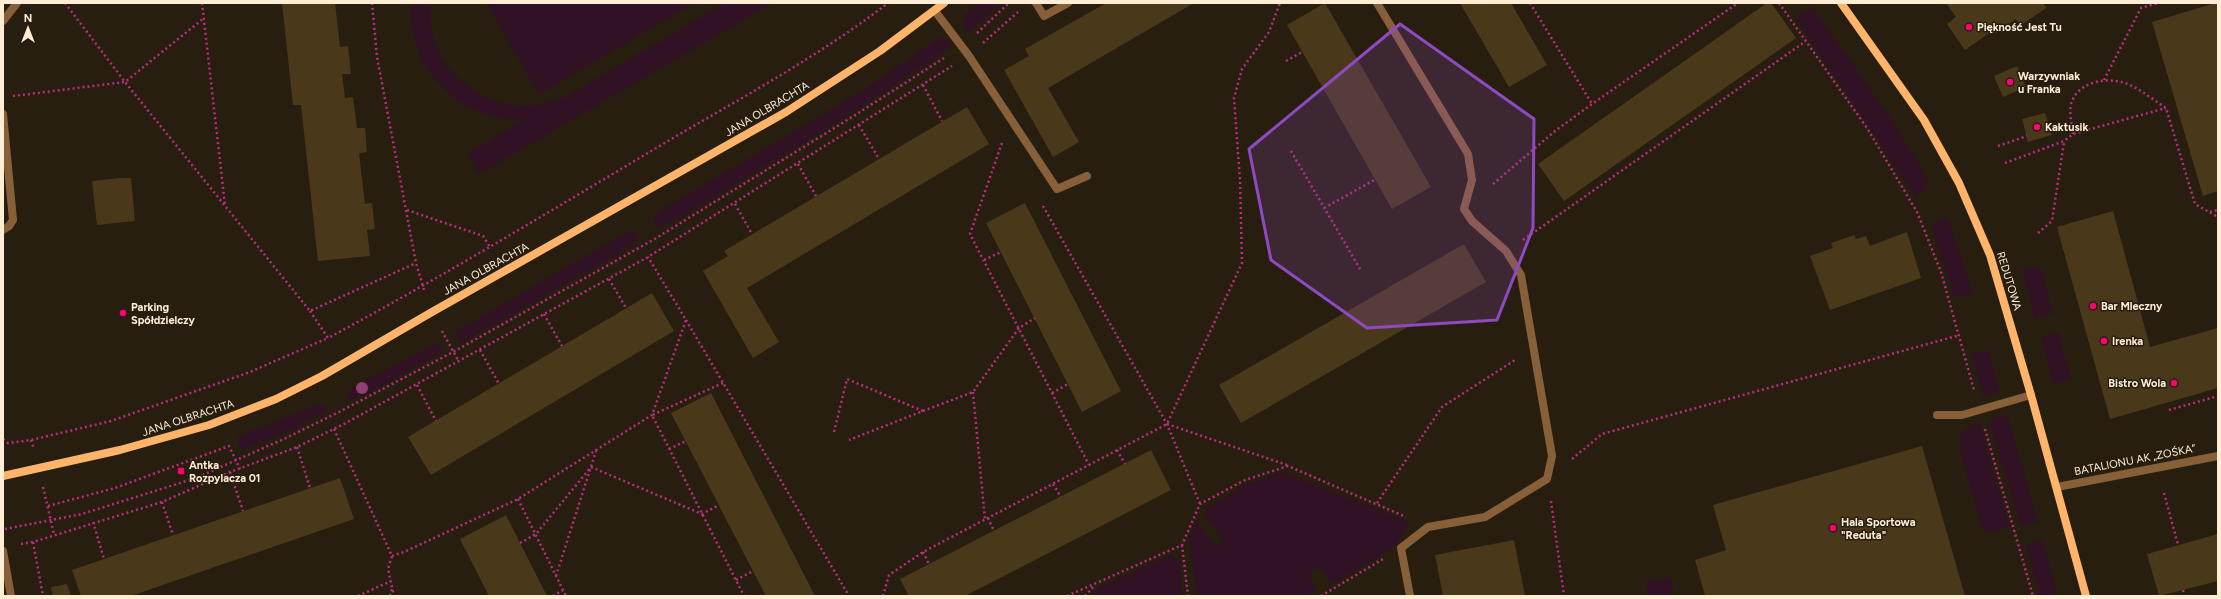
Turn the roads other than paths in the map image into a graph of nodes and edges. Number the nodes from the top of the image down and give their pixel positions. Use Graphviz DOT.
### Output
graph roads {
  1 [pos="17,3"];
  2 [pos="944,3"];
  3 [pos="1036,3"];
  4 [pos="1068,3"];
  5 [pos="1377,3"];
  6 [pos="1841,3"];
  7 [pos="935,11"];
  8 [pos="3,21"];
  9 [pos="3,114"];
  10 [pos="1087,176"];
  11 [pos="6,228"];
  12 [pos="2031,395"];
  13 [pos="1937,416"];
  14 [pos="2218,456"];
  15 [pos="3,476"];
  16 [pos="2057,486"];
  17 [pos="3,552"];
  18 [pos="11,596"];
  19 [pos="1410,596"];
  20 [pos="2086,596"];
  1 -- 8 [label="street"];
  2 -- 7 [label="street, JANA OLBRACHTA"];
  3 -- 4 [label="street"];
  5 -- 19 [label="street"];
  6 -- 12 [label="street, REDUTOWA"];
  7 -- 10 [label="street"];
  7 -- 15 [label="street, JANA OLBRACHTA"];
  9 -- 11 [label="street"];
  12 -- 13 [label="street"];
  12 -- 16 [label="street, REDUTOWA"];
  14 -- 16 [label="street, BATALIONU AK „ZOŚKA”"];
  16 -- 20 [label="street, REDUTOWA"];
  17 -- 18 [label="street"];
}
